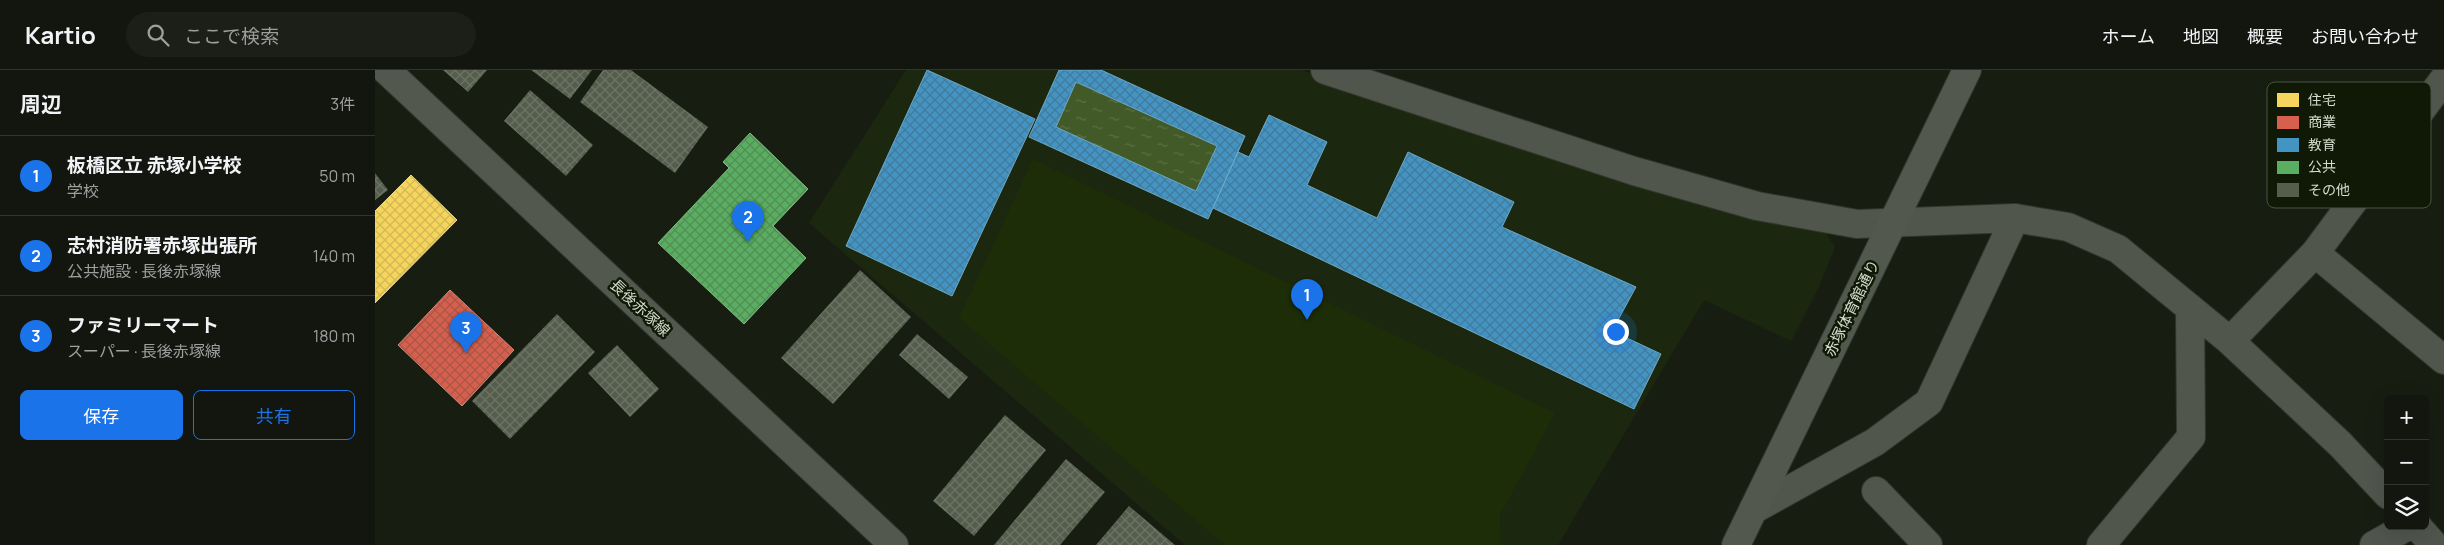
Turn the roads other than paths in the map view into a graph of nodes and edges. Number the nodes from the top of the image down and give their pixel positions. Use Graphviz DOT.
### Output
graph roads {
  1 [pos="386,70"];
  2 [pos="1325,70"];
  3 [pos="1967,70"];
  4 [pos="2444,79"];
  5 [pos="2431,97"];
  6 [pos="2348,208"];
  7 [pos="2015,218"];
  8 [pos="1892,223"];
  9 [pos="2315,253"];
  10 [pos="2190,308"];
  11 [pos="2230,341"];
  12 [pos="2444,360"];
  13 [pos="2384,491"];
  14 [pos="1876,492"];
  15 [pos="1753,510"];
  16 [pos="2402,530"];
  17 [pos="2421,530"];
  18 [pos="1742,541"];
  19 [pos="894,545"];
  20 [pos="1927,545"];
  21 [pos="2101,545"];
  22 [pos="2374,545"];
  23 [pos="2434,545"];
  1 -- 19 [label="main road, 長後赤塚線"];
  2 -- 8 [label="street"];
  3 -- 8 [label="main road, 赤塚体育館通り"];
  4 -- 5 [label="street"];
  6 -- 9 [label="street"];
  7 -- 8 [label="street"];
  7 -- 10 [label="street"];
  7 -- 15 [label="street"];
  8 -- 15 [label="main road, 赤塚体育館通り"];
  9 -- 11 [label="street"];
  9 -- 12 [label="street"];
  10 -- 11 [label="street"];
  10 -- 21 [label="street"];
  11 -- 13 [label="street"];
  14 -- 20 [label="street"];
  15 -- 18 [label="main road, 赤塚体育館通り"];
  16 -- 22 [label="street"];
  17 -- 23 [label="street"];
}
